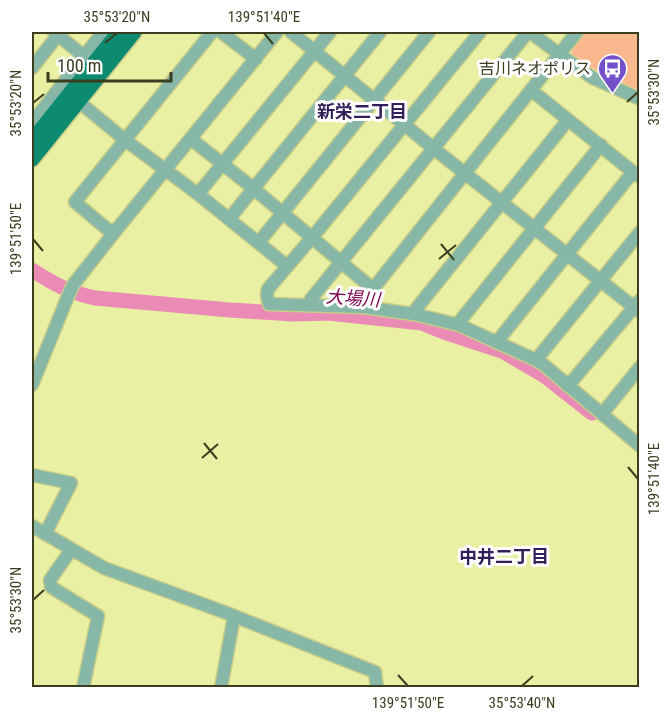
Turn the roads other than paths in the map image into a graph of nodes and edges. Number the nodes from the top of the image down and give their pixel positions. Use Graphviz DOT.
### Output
graph roads {
  1 [pos="104,32"];
  2 [pos="119,32"];
  3 [pos="134,32"];
  4 [pos="212,32"];
  5 [pos="221,32"];
  6 [pos="278,32"];
  7 [pos="291,32"];
  8 [pos="330,32"];
  9 [pos="380,32"];
  10 [pos="429,32"];
  11 [pos="480,32"];
  12 [pos="529,32"];
  13 [pos="577,32"];
  14 [pos="56,33"];
  15 [pos="315,51"];
  16 [pos="559,54"];
  17 [pos="256,59"];
  18 [pos="89,60"];
  19 [pos="32,68"];
  20 [pos="344,75"];
  21 [pos="531,90"];
  22 [pos="639,99"];
  23 [pos="374,100"];
  24 [pos="32,101"];
  25 [pos="78,101"];
  26 [pos="42,110"];
  27 [pos="568,120"];
  28 [pos="32,123"];
  29 [pos="404,124"];
  30 [pos="190,139"];
  31 [pos="125,140"];
  32 [pos="32,141"];
  33 [pos="601,145"];
  34 [pos="433,148"];
  35 [pos="32,159"];
  36 [pos="222,165"];
  37 [pos="166,170"];
  38 [pos="465,172"];
  39 [pos="636,174"];
  40 [pos="253,188"];
  41 [pos="198,194"];
  42 [pos="502,202"];
  43 [pos="282,214"];
  44 [pos="229,219"];
  45 [pos="535,228"];
  46 [pos="639,232"];
  47 [pos="113,234"];
  48 [pos="311,238"];
  49 [pos="259,242"];
  50 [pos="568,254"];
  51 [pos="341,262"];
  52 [pos="288,266"];
  53 [pos="600,281"];
  54 [pos="373,289"];
  55 [pos="309,305"];
  56 [pos="637,306"];
  57 [pos="363,308"];
  58 [pos="414,314"];
  59 [pos="459,325"];
  60 [pos="498,343"];
  61 [pos="536,360"];
  62 [pos="639,367"];
  63 [pos="32,385"];
  64 [pos="568,386"];
  65 [pos="602,414"];
  66 [pos="637,440"];
  67 [pos="32,475"];
  68 [pos="32,526"];
  69 [pos="45,534"];
  70 [pos="71,550"];
  71 [pos="234,616"];
  72 [pos="83,687"];
  73 [pos="221,687"];
  74 [pos="377,687"];
  1 -- 18 [label="street"];
  2 -- 18 [label="main road"];
  3 -- 25 [label="main road"];
  4 -- 31 [label="street"];
  5 -- 17 [label="street"];
  6 -- 17 [label="street"];
  7 -- 15 [label="street"];
  8 -- 15 [label="street"];
  9 -- 20 [label="street"];
  10 -- 23 [label="street"];
  11 -- 29 [label="street"];
  12 -- 16 [label="street"];
  12 -- 34 [label="street"];
  13 -- 16 [label="street"];
  14 -- 18 [label="street"];
  14 -- 19 [label="street"];
  15 -- 20 [label="street"];
  15 -- 36 [label="street"];
  16 -- 21 [label="street"];
  16 -- 22 [label="street"];
  17 -- 30 [label="street"];
  18 -- 26 [label="street"];
  18 -- 32 [label="main road"];
  20 -- 23 [label="street"];
  20 -- 40 [label="street"];
  21 -- 27 [label="street"];
  21 -- 38 [label="street"];
  23 -- 29 [label="street"];
  23 -- 43 [label="street"];
  24 -- 26 [label="street"];
  25 -- 31 [label="street"];
  25 -- 35 [label="main road"];
  26 -- 28 [label="street"];
  27 -- 33 [label="street"];
  27 -- 42 [label="street"];
  29 -- 34 [label="street"];
  29 -- 48 [label="street"];
  30 -- 36 [label="street"];
  30 -- 37 [label="street"];
  31 -- 37 [label="street"];
  31 -- 47 [label="street"];
  33 -- 39 [label="street"];
  33 -- 45 [label="street"];
  34 -- 38 [label="street"];
  34 -- 51 [label="street"];
  36 -- 40 [label="street"];
  36 -- 41 [label="street"];
  37 -- 41 [label="street"];
  37 -- 47 [label="street"];
  38 -- 42 [label="street"];
  38 -- 54 [label="street"];
  39 -- 50 [label="street"];
  40 -- 43 [label="street"];
  40 -- 44 [label="street"];
  41 -- 44 [label="street"];
  42 -- 45 [label="street"];
  42 -- 58 [label="street"];
  43 -- 48 [label="street"];
  43 -- 49 [label="street"];
  44 -- 49 [label="street"];
  45 -- 50 [label="street"];
  45 -- 59 [label="street"];
  46 -- 53 [label="street"];
  47 -- 63 [label="street"];
  48 -- 51 [label="street"];
  48 -- 52 [label="street"];
  49 -- 52 [label="street"];
  50 -- 53 [label="street"];
  50 -- 60 [label="street"];
  51 -- 54 [label="street"];
  51 -- 55 [label="street"];
  52 -- 55 [label="street"];
  53 -- 56 [label="street"];
  53 -- 61 [label="street"];
  54 -- 57 [label="street"];
  55 -- 57 [label="street"];
  56 -- 64 [label="street"];
  57 -- 58 [label="street"];
  58 -- 59 [label="street"];
  59 -- 60 [label="street"];
  60 -- 61 [label="street"];
  61 -- 64 [label="street"];
  62 -- 65 [label="street"];
  64 -- 65 [label="street"];
  65 -- 66 [label="street"];
  67 -- 69 [label="street"];
  68 -- 69 [label="street"];
  69 -- 70 [label="street"];
  70 -- 71 [label="street"];
  70 -- 72 [label="street"];
  71 -- 73 [label="street"];
  71 -- 74 [label="street"];
}
